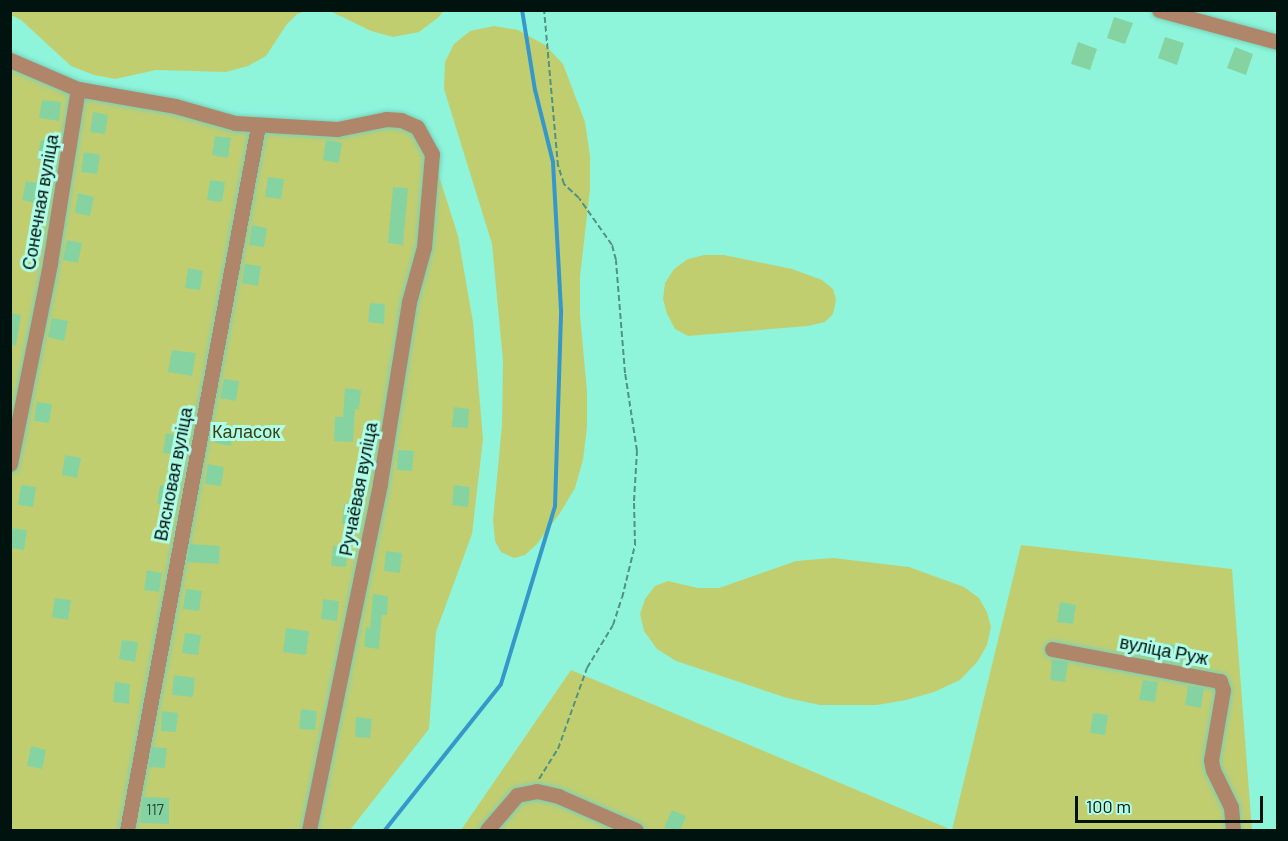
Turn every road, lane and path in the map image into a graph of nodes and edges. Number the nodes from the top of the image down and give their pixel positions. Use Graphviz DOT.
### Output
graph roads {
  1 [pos="544,10"];
  2 [pos="1159,10"];
  3 [pos="1278,42"];
  4 [pos="10,60"];
  5 [pos="78,88"];
  6 [pos="258,126"];
  7 [pos="10,464"];
  8 [pos="1052,649"];
  9 [pos="524,793"];
  10 [pos="127,831"];
  11 [pos="309,831"];
  12 [pos="487,831"];
  13 [pos="636,831"];
  14 [pos="1233,831"];
  1 -- 9 [label="path"];
  2 -- 3 [label="street"];
  4 -- 5 [label="street"];
  5 -- 6 [label="street"];
  5 -- 7 [label="street, Сонечная вуліца"];
  6 -- 10 [label="street, Вясновая вуліца"];
  6 -- 11 [label="street, Ручаёвая вуліца"];
  8 -- 14 [label="street, вуліца Руж"];
  9 -- 12 [label="street"];
  9 -- 13 [label="street"];
}
